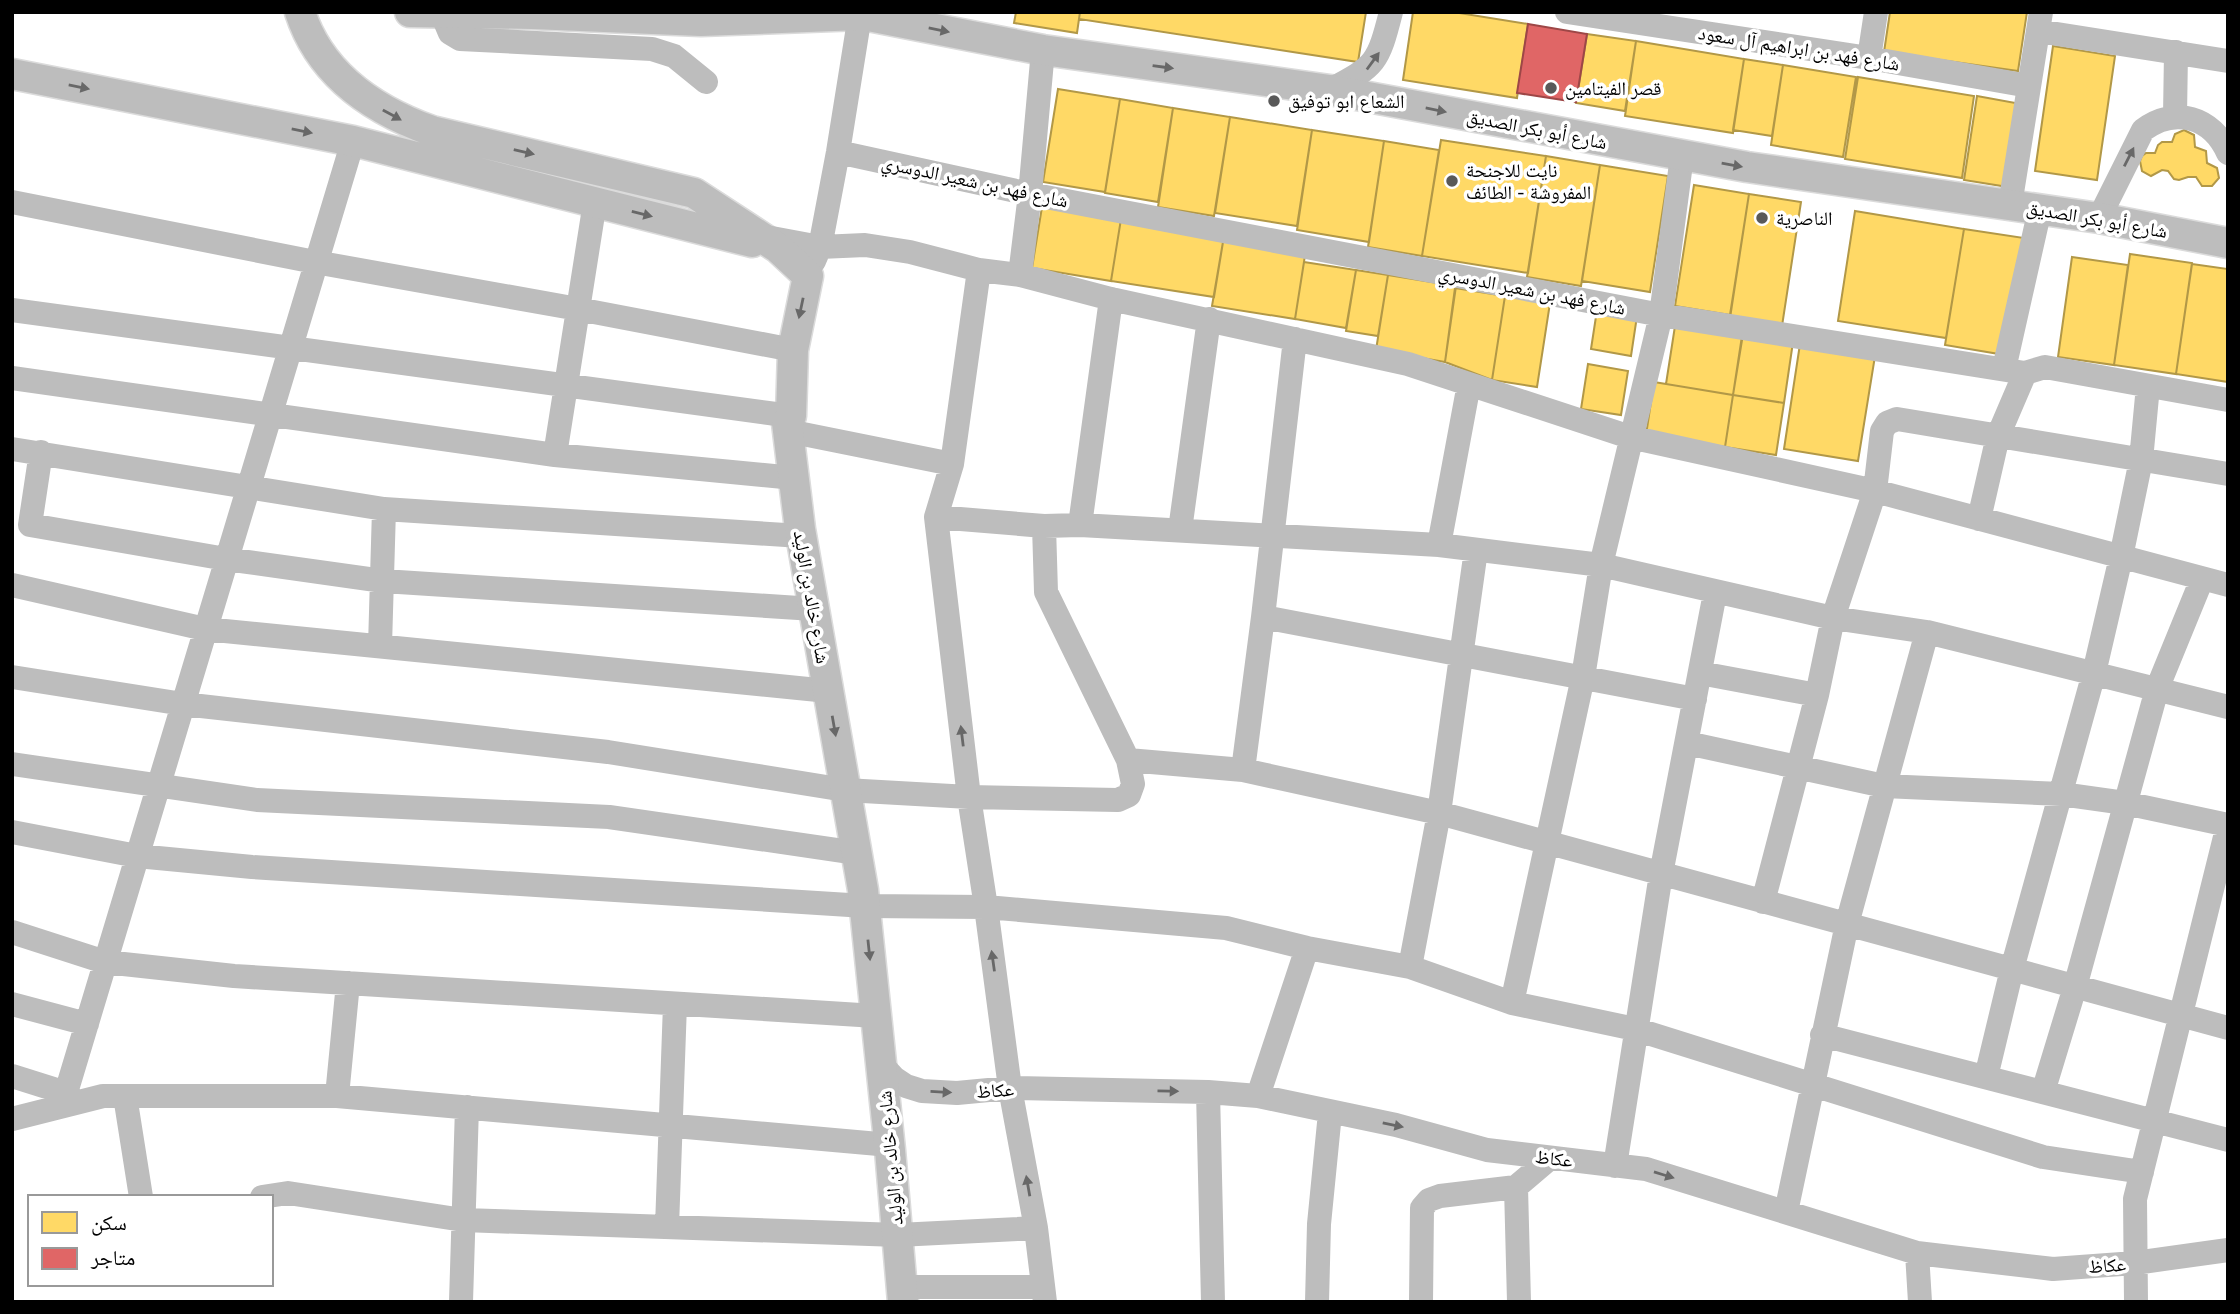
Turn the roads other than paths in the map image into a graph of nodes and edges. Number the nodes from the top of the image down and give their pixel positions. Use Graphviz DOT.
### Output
graph roads {
  1 [pos="300,12"];
  2 [pos="410,12"];
  3 [pos="1391,12"];
  4 [pos="1567,12"];
  5 [pos="1875,12"];
  6 [pos="854,13"];
  7 [pos="442,14"];
  8 [pos="2040,21"];
  9 [pos="1044,50"];
  10 [pos="2176,52"];
  11 [pos="1869,58"];
  12 [pos="2228,61"];
  13 [pos="12,74"];
  14 [pos="706,82"];
  15 [pos="2029,86"];
  16 [pos="1330,90"];
  17 [pos="2175,116"];
  18 [pos="353,141"];
  19 [pos="838,152"];
  20 [pos="2228,153"];
  21 [pos="1682,156"];
  22 [pos="1030,194"];
  23 [pos="12,202"];
  24 [pos="596,202"];
  25 [pos="2010,205"];
  26 [pos="2040,209"];
  27 [pos="2099,218"];
  28 [pos="769,242"];
  29 [pos="2228,243"];
  30 [pos="820,247"];
  31 [pos="315,262"];
  32 [pos="979,271"];
  33 [pos="1020,275"];
  34 [pos="808,276"];
  35 [pos="1111,299"];
  36 [pos="578,309"];
  37 [pos="12,310"];
  38 [pos="1661,315"];
  39 [pos="1209,319"];
  40 [pos="1295,339"];
  41 [pos="290,348"];
  42 [pos="793,350"];
  43 [pos="2014,371"];
  44 [pos="12,378"];
  45 [pos="1469,384"];
  46 [pos="566,385"];
  47 [pos="2148,386"];
  48 [pos="2228,400"];
  49 [pos="270,414"];
  50 [pos="790,423"];
  51 [pos="1998,436"];
  52 [pos="1630,437"];
  53 [pos="12,449"];
  54 [pos="41,452"];
  55 [pos="555,454"];
  56 [pos="2141,460"];
  57 [pos="952,464"];
  58 [pos="2228,474"];
  59 [pos="793,478"];
  60 [pos="248,486"];
  61 [pos="1875,491"];
  62 [pos="384,509"];
  63 [pos="936,517"];
  64 [pos="1979,519"];
  65 [pos="1080,525"];
  66 [pos="1044,526"];
  67 [pos="1180,530"];
  68 [pos="801,536"];
  69 [pos="1273,536"];
  70 [pos="1439,545"];
  71 [pos="1476,550"];
  72 [pos="2121,557"];
  73 [pos="226,559"];
  74 [pos="1601,565"];
  75 [pos="2202,579"];
  76 [pos="383,581"];
  77 [pos="12,585"];
  78 [pos="2228,585"];
  79 [pos="1716,593"];
  80 [pos="814,609"];
  81 [pos="1263,617"];
  82 [pos="1833,618"];
  83 [pos="205,629"];
  84 [pos="1927,632"];
  85 [pos="380,646"];
  86 [pos="1462,653"];
  87 [pos="1700,673"];
  88 [pos="2094,673"];
  89 [pos="12,677"];
  90 [pos="1584,677"];
  91 [pos="2157,689"];
  92 [pos="828,691"];
  93 [pos="1817,695"];
  94 [pos="1695,699"];
  95 [pos="183,704"];
  96 [pos="2228,706"];
  97 [pos="1687,743"];
  98 [pos="1128,760"];
  99 [pos="12,764"];
  100 [pos="1798,767"];
  101 [pos="1243,770"];
  102 [pos="1884,786"];
  103 [pos="158,787"];
  104 [pos="845,790"];
  105 [pos="2061,794"];
  106 [pos="969,797"];
  107 [pos="2124,803"];
  108 [pos="1439,813"];
  109 [pos="2228,825"];
  110 [pos="12,832"];
  111 [pos="1548,843"];
  112 [pos="857,853"];
  113 [pos="137,856"];
  114 [pos="1661,874"];
  115 [pos="1763,901"];
  116 [pos="864,905"];
  117 [pos="986,906"];
  118 [pos="1847,925"];
  119 [pos="12,932"];
  120 [pos="1307,948"];
  121 [pos="105,962"];
  122 [pos="1410,967"];
  123 [pos="2012,970"];
  124 [pos="348,983"];
  125 [pos="2075,987"];
  126 [pos="1512,1003"];
  127 [pos="12,1004"];
  128 [pos="675,1004"];
  129 [pos="876,1016"];
  130 [pos="2181,1016"];
  131 [pos="87,1024"];
  132 [pos="2228,1028"];
  133 [pos="1635,1029"];
  134 [pos="1822,1035"];
  135 [pos="882,1065"];
  136 [pos="12,1076"];
  137 [pos="1986,1077"];
  138 [pos="1811,1086"];
  139 [pos="1010,1088"];
  140 [pos="2043,1091"];
  141 [pos="1208,1092"];
  142 [pos="125,1096"];
  143 [pos="337,1096"];
  144 [pos="1258,1096"];
  145 [pos="64,1100"];
  146 [pos="467,1107"];
  147 [pos="1330,1113"];
  148 [pos="12,1119"];
  149 [pos="2155,1121"];
  150 [pos="670,1125"];
  151 [pos="2228,1140"];
  152 [pos="890,1145"];
  153 [pos="1550,1158"];
  154 [pos="1615,1166"];
  155 [pos="2142,1172"];
  156 [pos="1516,1187"];
  157 [pos="141,1195"];
  158 [pos="273,1195"];
  159 [pos="1786,1212"];
  160 [pos="463,1220"];
  161 [pos="667,1227"];
  162 [pos="1035,1228"];
  163 [pos="898,1235"];
  164 [pos="2228,1250"];
  165 [pos="1917,1252"];
  166 [pos="2134,1263"];
  167 [pos="902,1294"];
  168 [pos="1044,1294"];
  169 [pos="461,1302"];
  170 [pos="1213,1302"];
  171 [pos="1317,1302"];
  172 [pos="1421,1302"];
  173 [pos="1519,1302"];
  174 [pos="1920,1302"];
  175 [pos="2136,1302"];
  1 -- 28 [label="main road, one-way"];
  2 -- 7 [label="main road, شارع أبو بكر الصديق"];
  16 -- 3 [label="street, one-way"];
  4 -- 11 [label="street, شارع فهد بن ابراهيم آل سعود"];
  5 -- 11 [label="street"];
  6 -- 7 [label="main road, شارع أبو بكر الصديق"];
  6 -- 9 [label="main road, شارع أبو بكر الصديق, one-way"];
  6 -- 19 [label="street"];
  7 -- 14 [label="street"];
  8 -- 10 [label="street"];
  8 -- 15 [label="street"];
  9 -- 16 [label="main road, شارع أبو بكر الصديق, one-way"];
  9 -- 22 [label="street"];
  10 -- 12 [label="street"];
  10 -- 17 [label="street"];
  11 -- 15 [label="street, شارع فهد بن ابراهيم آل سعود"];
  13 -- 18 [label="main road, one-way"];
  15 -- 25 [label="street"];
  16 -- 21 [label="main road, شارع أبو بكر الصديق, one-way"];
  17 -- 20 [label="street"];
  27 -- 17 [label="street, one-way"];
  18 -- 24 [label="main road"];
  18 -- 31 [label="street"];
  19 -- 22 [label="street, شارع فهد بن شعير الدوسري"];
  19 -- 30 [label="street"];
  21 -- 25 [label="main road, شارع أبو بكر الصديق, one-way"];
  21 -- 38 [label="street"];
  22 -- 33 [label="street"];
  22 -- 38 [label="street, شارع فهد بن شعير الدوسري"];
  23 -- 31 [label="street"];
  24 -- 28 [label="main road, one-way"];
  24 -- 36 [label="street"];
  25 -- 26 [label="main road, شارع أبو بكر الصديق"];
  26 -- 27 [label="main road, شارع أبو بكر الصديق"];
  26 -- 43 [label="street"];
  27 -- 29 [label="main road, شارع أبو بكر الصديق"];
  28 -- 30 [label="street"];
  28 -- 34 [label="main road"];
  30 -- 32 [label="street"];
  30 -- 34 [label="street"];
  31 -- 36 [label="street"];
  31 -- 41 [label="street"];
  32 -- 33 [label="street"];
  32 -- 57 [label="street"];
  33 -- 35 [label="street"];
  34 -- 42 [label="main road, شارع خالد بن الوليد, one-way"];
  35 -- 39 [label="street"];
  35 -- 65 [label="street"];
  36 -- 42 [label="street"];
  36 -- 46 [label="street"];
  37 -- 41 [label="street"];
  38 -- 43 [label="street, شارع فهد بن شعير الدوسري"];
  38 -- 52 [label="street"];
  39 -- 40 [label="street"];
  39 -- 67 [label="street"];
  40 -- 45 [label="street"];
  40 -- 69 [label="street"];
  41 -- 46 [label="street"];
  41 -- 49 [label="street"];
  42 -- 50 [label="main road, شارع خالد بن الوليد"];
  43 -- 47 [label="street, شارع فهد بن شعير الدوسري"];
  43 -- 51 [label="street"];
  44 -- 49 [label="street"];
  45 -- 52 [label="street"];
  45 -- 70 [label="street"];
  46 -- 50 [label="street"];
  46 -- 55 [label="street"];
  47 -- 48 [label="street, شارع فهد بن شعير الدوسري"];
  47 -- 56 [label="street"];
  49 -- 55 [label="street"];
  49 -- 60 [label="street"];
  50 -- 57 [label="street"];
  50 -- 59 [label="main road, شارع خالد بن الوليد"];
  51 -- 56 [label="street"];
  51 -- 61 [label="street"];
  51 -- 64 [label="street"];
  52 -- 61 [label="street"];
  52 -- 74 [label="street"];
  53 -- 54 [label="street"];
  54 -- 60 [label="street"];
  54 -- 73 [label="street"];
  55 -- 59 [label="street"];
  56 -- 58 [label="street"];
  56 -- 72 [label="street"];
  57 -- 63 [label="street"];
  59 -- 68 [label="main road, شارع خالد بن الوليد"];
  60 -- 62 [label="street"];
  60 -- 73 [label="street"];
  61 -- 64 [label="street"];
  61 -- 82 [label="street"];
  62 -- 68 [label="street"];
  62 -- 76 [label="street"];
  63 -- 66 [label="street"];
  106 -- 63 [label="street, one-way"];
  64 -- 72 [label="street"];
  65 -- 66 [label="street"];
  65 -- 67 [label="street"];
  66 -- 98 [label="street"];
  67 -- 69 [label="street"];
  68 -- 80 [label="main road, شارع خالد بن الوليد"];
  69 -- 70 [label="street"];
  69 -- 81 [label="street"];
  70 -- 71 [label="street"];
  71 -- 74 [label="street"];
  71 -- 86 [label="street"];
  72 -- 75 [label="street"];
  72 -- 88 [label="street"];
  73 -- 76 [label="street"];
  73 -- 83 [label="street"];
  74 -- 79 [label="street"];
  74 -- 90 [label="street"];
  75 -- 78 [label="street"];
  75 -- 91 [label="street"];
  76 -- 80 [label="street"];
  76 -- 85 [label="street"];
  77 -- 83 [label="street"];
  79 -- 82 [label="street"];
  79 -- 87 [label="street"];
  80 -- 92 [label="main road, شارع خالد بن الوليد"];
  81 -- 86 [label="street"];
  81 -- 101 [label="street"];
  82 -- 84 [label="street"];
  82 -- 93 [label="street"];
  83 -- 85 [label="street"];
  83 -- 95 [label="street"];
  84 -- 88 [label="street"];
  84 -- 102 [label="street"];
  85 -- 92 [label="street"];
  86 -- 90 [label="street"];
  86 -- 108 [label="street"];
  87 -- 93 [label="street"];
  87 -- 94 [label="street"];
  88 -- 91 [label="street"];
  88 -- 105 [label="street"];
  89 -- 95 [label="street"];
  90 -- 94 [label="street"];
  90 -- 111 [label="street"];
  91 -- 96 [label="street"];
  91 -- 107 [label="street"];
  92 -- 104 [label="main road, شارع خالد بن الوليد, one-way"];
  93 -- 100 [label="street"];
  94 -- 97 [label="street"];
  95 -- 103 [label="street"];
  95 -- 104 [label="street"];
  97 -- 100 [label="street"];
  97 -- 114 [label="street"];
  98 -- 101 [label="street"];
  98 -- 106 [label="street"];
  99 -- 103 [label="street"];
  100 -- 102 [label="street"];
  100 -- 115 [label="street"];
  101 -- 108 [label="street"];
  102 -- 105 [label="street"];
  102 -- 118 [label="street"];
  103 -- 112 [label="street"];
  103 -- 113 [label="street"];
  104 -- 106 [label="street"];
  104 -- 112 [label="main road, شارع خالد بن الوليد"];
  105 -- 107 [label="street"];
  105 -- 123 [label="street"];
  106 -- 117 [label="street"];
  107 -- 109 [label="street"];
  107 -- 125 [label="street"];
  108 -- 111 [label="street"];
  108 -- 122 [label="street"];
  109 -- 130 [label="street"];
  110 -- 113 [label="street"];
  111 -- 114 [label="street"];
  111 -- 126 [label="street"];
  112 -- 116 [label="main road, شارع خالد بن الوليد"];
  113 -- 116 [label="street"];
  113 -- 121 [label="street"];
  114 -- 115 [label="street"];
  114 -- 133 [label="street"];
  115 -- 118 [label="street"];
  116 -- 117 [label="street"];
  116 -- 129 [label="main road, شارع خالد بن الوليد, one-way"];
  117 -- 120 [label="street"];
  139 -- 117 [label="street, one-way"];
  118 -- 123 [label="street"];
  118 -- 134 [label="street"];
  119 -- 121 [label="street"];
  120 -- 122 [label="street"];
  120 -- 144 [label="street"];
  121 -- 124 [label="street"];
  121 -- 131 [label="street"];
  122 -- 126 [label="street"];
  123 -- 125 [label="street"];
  123 -- 137 [label="street"];
  124 -- 128 [label="street"];
  124 -- 143 [label="street"];
  125 -- 130 [label="street"];
  125 -- 140 [label="street"];
  126 -- 133 [label="street"];
  127 -- 131 [label="street"];
  128 -- 129 [label="street"];
  128 -- 150 [label="street"];
  129 -- 135 [label="main road, شارع خالد بن الوليد"];
  130 -- 132 [label="street"];
  130 -- 149 [label="street"];
  131 -- 145 [label="street"];
  133 -- 138 [label="street"];
  133 -- 154 [label="street"];
  134 -- 137 [label="street"];
  134 -- 138 [label="street"];
  135 -- 139 [label="street, عكاظ, one-way"];
  135 -- 152 [label="main road, شارع خالد بن الوليد"];
  136 -- 145 [label="street"];
  137 -- 140 [label="street"];
  138 -- 155 [label="street"];
  138 -- 159 [label="street"];
  139 -- 141 [label="street, عكاظ, one-way"];
  162 -- 139 [label="street, one-way"];
  140 -- 149 [label="street"];
  141 -- 144 [label="street, عكاظ"];
  141 -- 170 [label="street"];
  142 -- 143 [label="street"];
  142 -- 145 [label="street"];
  142 -- 157 [label="street"];
  143 -- 146 [label="street"];
  144 -- 147 [label="street, عكاظ"];
  145 -- 148 [label="street"];
  146 -- 150 [label="street"];
  146 -- 160 [label="street"];
  147 -- 153 [label="street, عكاظ, one-way"];
  147 -- 171 [label="street"];
  149 -- 151 [label="street"];
  149 -- 155 [label="street"];
  150 -- 152 [label="street"];
  150 -- 161 [label="street"];
  152 -- 163 [label="main road, شارع خالد بن الوليد"];
  153 -- 154 [label="street, عكاظ"];
  153 -- 156 [label="street"];
  154 -- 159 [label="street, عكاظ, one-way"];
  155 -- 166 [label="street"];
  156 -- 172 [label="street"];
  156 -- 173 [label="street"];
  158 -- 160 [label="street"];
  159 -- 165 [label="street, عكاظ"];
  160 -- 161 [label="street"];
  160 -- 169 [label="street"];
  161 -- 163 [label="street"];
  162 -- 163 [label="street"];
  162 -- 168 [label="street"];
  163 -- 167 [label="main road, شارع خالد بن الوليد"];
  164 -- 166 [label="street, عكاظ"];
  165 -- 166 [label="street, عكاظ"];
  165 -- 174 [label="street"];
  166 -- 175 [label="street"];
  167 -- 168 [label="street"];
}
